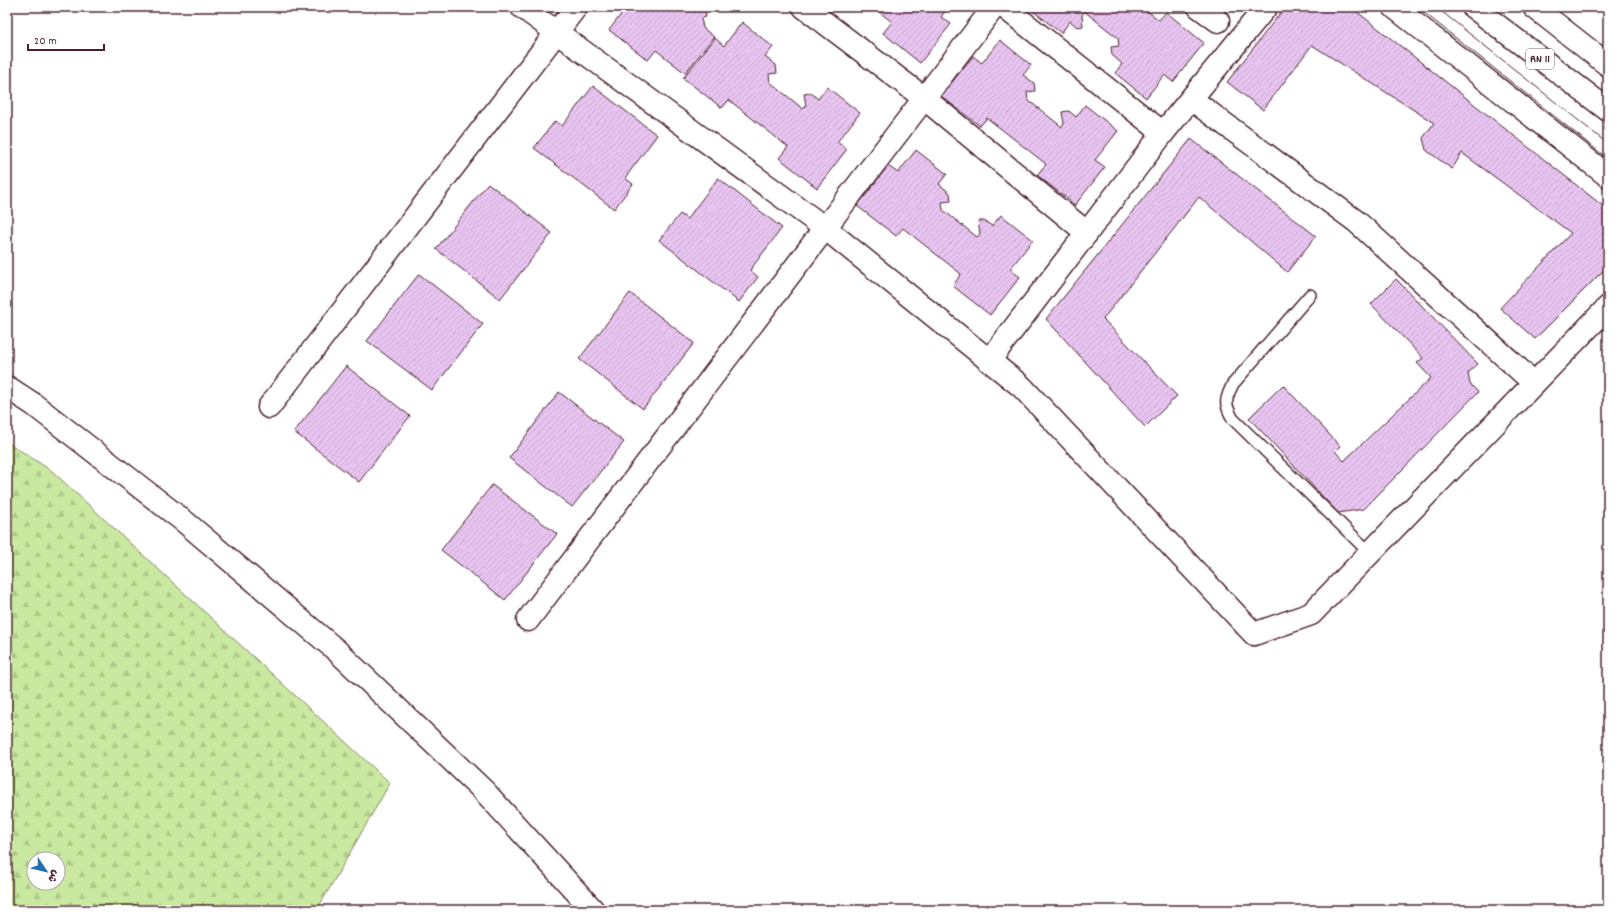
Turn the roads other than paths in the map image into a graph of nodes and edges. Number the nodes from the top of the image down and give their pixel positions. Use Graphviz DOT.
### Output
graph roads {
  1 [pos="522,7"];
  2 [pos="576,7"];
  3 [pos="804,7"];
  4 [pos="994,7"];
  5 [pos="1004,7"];
  6 [pos="1199,7"];
  7 [pos="1266,7"];
  8 [pos="1394,7"];
  9 [pos="1472,7"];
  10 [pos="1534,7"];
  11 [pos="1218,21"];
  12 [pos="556,32"];
  13 [pos="1608,65"];
  14 [pos="924,98"];
  15 [pos="1191,99"];
  16 [pos="1608,110"];
  17 [pos="1163,133"];
  18 [pos="1608,176"];
  19 [pos="825,228"];
  20 [pos="1087,233"];
  21 [pos="1310,295"];
  22 [pos="1608,307"];
  23 [pos="989,361"];
  24 [pos="1534,383"];
  25 [pos="7,387"];
  26 [pos="269,408"];
  27 [pos="1370,553"];
  28 [pos="528,620"];
  29 [pos="593,910"];
  1 -- 12 [label="main road"];
  2 -- 12 [label="main road"];
  3 -- 14 [label="main road"];
  4 -- 14 [label="main road"];
  5 -- 17 [label="main road"];
  6 -- 11 [label="main road"];
  7 -- 15 [label="main road"];
  8 -- 18 [label="main road"];
  9 -- 16 [label="main road, RN 11"];
  10 -- 13 [label="main road"];
  12 -- 19 [label="main road"];
  12 -- 26 [label="main road"];
  14 -- 19 [label="main road"];
  14 -- 20 [label="main road"];
  15 -- 17 [label="main road"];
  15 -- 24 [label="main road"];
  17 -- 20 [label="main road"];
  19 -- 23 [label="main road"];
  19 -- 28 [label="main road"];
  20 -- 23 [label="main road"];
  21 -- 27 [label="lane"];
  22 -- 24 [label="main road"];
  23 -- 27 [label="main road"];
  24 -- 27 [label="main road"];
  25 -- 29 [label="main road"];
}
